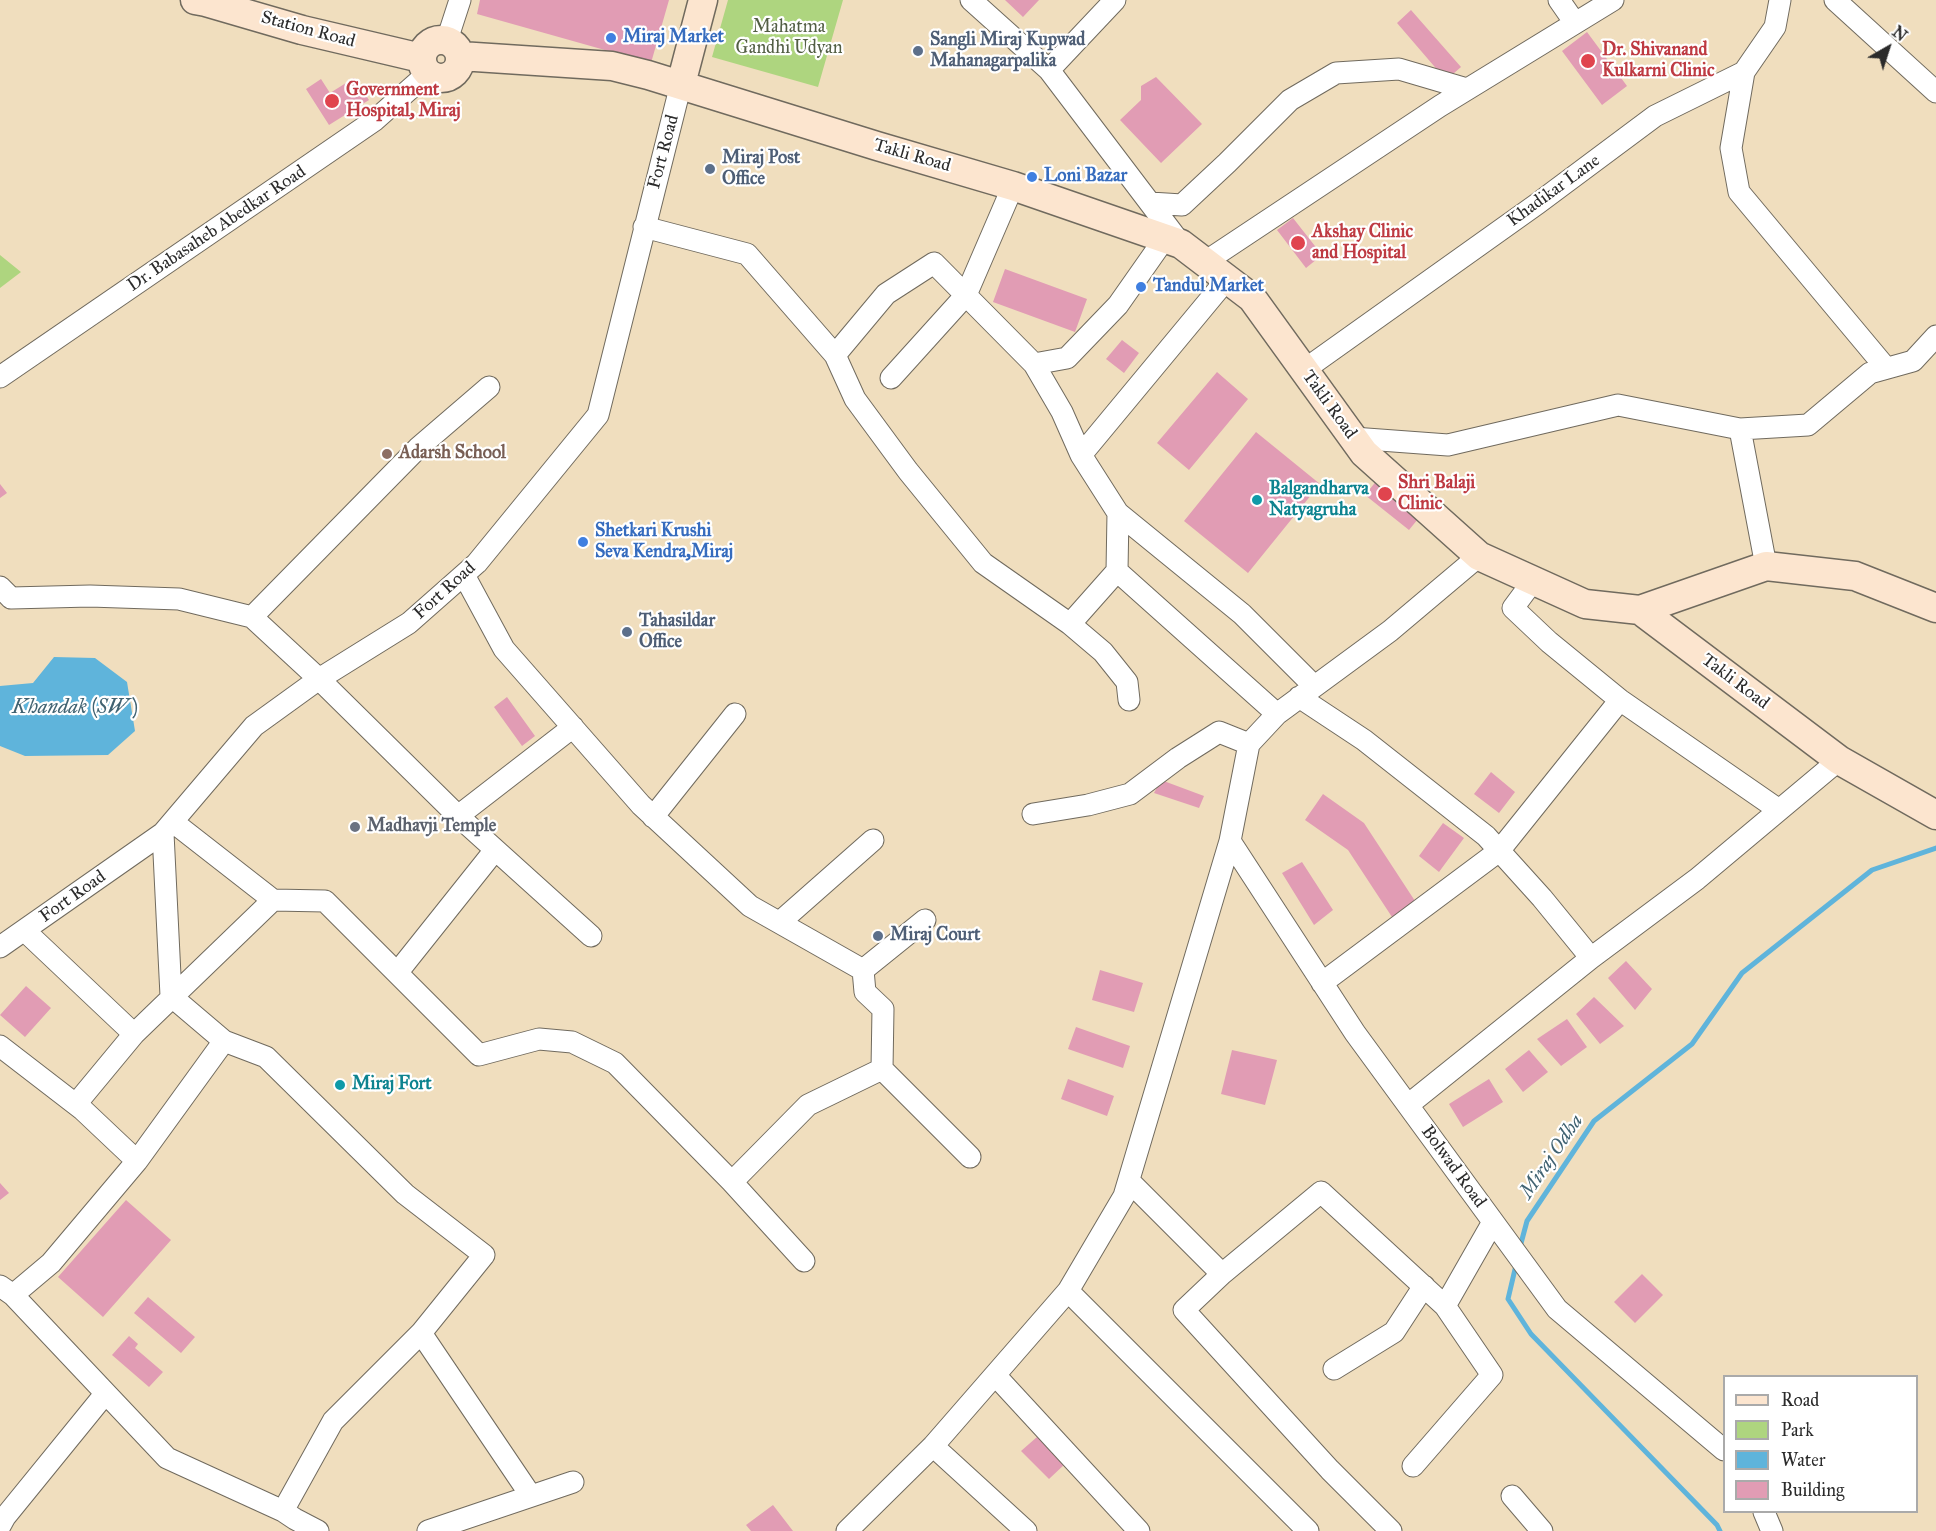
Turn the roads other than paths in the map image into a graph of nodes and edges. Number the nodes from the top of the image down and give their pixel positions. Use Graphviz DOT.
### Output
graph roads {
  1 [pos="202,0"];
  2 [pos="460,0"];
  3 [pos="703,0"];
  4 [pos="971,0"];
  5 [pos="1115,0"];
  6 [pos="1559,0"];
  7 [pos="1613,0"];
  8 [pos="1780,0"];
  9 [pos="1835,0"];
  10 [pos="1575,23"];
  11 [pos="454,49"];
  12 [pos="424,66"];
  13 [pos="1049,70"];
  14 [pos="1744,72"];
  15 [pos="681,84"];
  16 [pos="1467,89"];
  17 [pos="1936,92"];
  18 [pos="1013,186"];
  19 [pos="1150,203"];
  20 [pos="645,227"];
  21 [pos="1173,241"];
  22 [pos="1216,271"];
  23 [pos="966,295"];
  24 [pos="1936,336"];
  25 [pos="835,355"];
  26 [pos="1034,364"];
  27 [pos="1886,368"];
  28 [pos="1304,370"];
  29 [pos="0,377"];
  30 [pos="891,378"];
  31 [pos="489,387"];
  32 [pos="1740,429"];
  33 [pos="1353,438"];
  34 [pos="1081,455"];
  35 [pos="1118,513"];
  36 [pos="1479,556"];
  37 [pos="1766,566"];
  38 [pos="1117,571"];
  39 [pos="464,575"];
  40 [pos="1533,581"];
  41 [pos="0,587"];
  42 [pos="1936,608"];
  43 [pos="1640,610"];
  44 [pos="252,617"];
  45 [pos="1070,624"];
  46 [pos="319,679"];
  47 [pos="1306,691"];
  48 [pos="1129,700"];
  49 [pos="1620,700"];
  50 [pos="735,714"];
  51 [pos="1278,714"];
  52 [pos="573,727"];
  53 [pos="1250,744"];
  54 [pos="1839,760"];
  55 [pos="1779,810"];
  56 [pos="1033,814"];
  57 [pos="1936,815"];
  58 [pos="458,816"];
  59 [pos="653,817"];
  60 [pos="168,827"];
  61 [pos="873,840"];
  62 [pos="1230,841"];
  63 [pos="495,850"];
  64 [pos="1499,850"];
  65 [pos="273,900"];
  66 [pos="926,920"];
  67 [pos="780,922"];
  68 [pos="25,932"];
  69 [pos="591,936"];
  70 [pos="0,947"];
  71 [pos="1591,958"];
  72 [pos="863,970"];
  73 [pos="397,973"];
  74 [pos="1322,983"];
  75 [pos="171,996"];
  76 [pos="134,1034"];
  77 [pos="224,1041"];
  78 [pos="0,1046"];
  79 [pos="882,1069"];
  80 [pos="76,1104"];
  81 [pos="1408,1105"];
  82 [pos="970,1157"];
  83 [pos="137,1161"];
  84 [pos="1129,1181"];
  85 [pos="732,1182"];
  86 [pos="1493,1222"];
  87 [pos="804,1261"];
  88 [pos="1222,1274"];
  89 [pos="1424,1286"];
  90 [pos="6,1291"];
  91 [pos="1068,1291"];
  92 [pos="1445,1306"];
  93 [pos="421,1333"];
  94 [pos="1334,1369"];
  95 [pos="995,1375"];
  96 [pos="105,1394"];
  97 [pos="933,1446"];
  98 [pos="1723,1448"];
  99 [pos="1413,1466"];
  100 [pos="573,1482"];
  101 [pos="531,1496"];
  102 [pos="1512,1496"];
  103 [pos="284,1511"];
  104 [pos="1764,1513"];
  105 [pos="0,1526"];
  106 [pos="318,1531"];
  107 [pos="429,1531"];
  108 [pos="847,1531"];
  109 [pos="1026,1531"];
  110 [pos="1139,1531"];
  111 [pos="1308,1531"];
  112 [pos="1391,1531"];
  113 [pos="1542,1531"];
  114 [pos="1772,1531"];
  1 -- 12 [label="main road, Station Road"];
  2 -- 11 [label="street"];
  3 -- 15 [label="main road"];
  4 -- 13 [label="street"];
  5 -- 13 [label="street"];
  6 -- 10 [label="street"];
  7 -- 10 [label="street"];
  8 -- 14 [label="street"];
  9 -- 17 [label="street"];
  10 -- 16 [label="street"];
  11 -- 12 [label="main road"];
  11 -- 15 [label="main road, Takli Road"];
  12 -- 29 [label="street, Dr. Babasaheb Abedkar Road"];
  13 -- 19 [label="street"];
  14 -- 27 [label="street"];
  14 -- 28 [label="street, Khadikar Lane"];
  15 -- 18 [label="main road, Takli Road"];
  15 -- 20 [label="street, Fort Road"];
  16 -- 19 [label="street"];
  16 -- 22 [label="street"];
  18 -- 21 [label="main road, Takli Road"];
  18 -- 23 [label="street"];
  19 -- 21 [label="street"];
  20 -- 25 [label="street"];
  20 -- 39 [label="street, Fort Road"];
  21 -- 22 [label="main road, Takli Road"];
  21 -- 26 [label="street"];
  22 -- 28 [label="main road, Takli Road"];
  22 -- 34 [label="street"];
  23 -- 25 [label="street"];
  23 -- 26 [label="street"];
  23 -- 30 [label="street"];
  24 -- 27 [label="street"];
  25 -- 45 [label="street"];
  26 -- 34 [label="street"];
  27 -- 32 [label="street"];
  28 -- 33 [label="main road, Takli Road"];
  31 -- 44 [label="street"];
  32 -- 33 [label="street"];
  32 -- 37 [label="street"];
  33 -- 36 [label="main road, Takli Road"];
  34 -- 35 [label="street"];
  35 -- 38 [label="street"];
  35 -- 47 [label="street"];
  36 -- 40 [label="main road, Takli Road"];
  36 -- 47 [label="street"];
  37 -- 42 [label="main road"];
  37 -- 43 [label="main road"];
  38 -- 45 [label="street"];
  38 -- 51 [label="street"];
  39 -- 46 [label="street, Fort Road"];
  39 -- 52 [label="street"];
  40 -- 43 [label="main road, Takli Road"];
  40 -- 49 [label="street"];
  41 -- 44 [label="street"];
  43 -- 54 [label="main road, Takli Road"];
  44 -- 46 [label="street"];
  45 -- 48 [label="street"];
  46 -- 58 [label="street"];
  46 -- 60 [label="street, Fort Road"];
  47 -- 51 [label="street"];
  47 -- 64 [label="street"];
  49 -- 55 [label="street"];
  49 -- 64 [label="street"];
  50 -- 59 [label="street"];
  51 -- 53 [label="street"];
  52 -- 58 [label="street"];
  52 -- 59 [label="street"];
  53 -- 56 [label="street"];
  53 -- 62 [label="street"];
  54 -- 55 [label="street"];
  54 -- 57 [label="main road, Takli Road"];
  55 -- 71 [label="street"];
  58 -- 63 [label="street"];
  59 -- 67 [label="street"];
  60 -- 65 [label="street"];
  60 -- 68 [label="street, Fort Road"];
  60 -- 75 [label="street"];
  61 -- 67 [label="street"];
  62 -- 74 [label="street, Bolwad Road"];
  62 -- 84 [label="street"];
  63 -- 69 [label="street"];
  63 -- 73 [label="street"];
  64 -- 71 [label="street"];
  64 -- 74 [label="street"];
  65 -- 73 [label="street"];
  65 -- 75 [label="street"];
  66 -- 72 [label="street"];
  67 -- 72 [label="street"];
  68 -- 70 [label="street, Fort Road"];
  68 -- 76 [label="street"];
  71 -- 81 [label="street"];
  72 -- 79 [label="street"];
  73 -- 85 [label="street"];
  74 -- 81 [label="street, Bolwad Road"];
  75 -- 76 [label="street"];
  75 -- 77 [label="street"];
  76 -- 80 [label="street"];
  77 -- 83 [label="street"];
  77 -- 93 [label="street"];
  78 -- 80 [label="street"];
  79 -- 82 [label="street"];
  79 -- 85 [label="street"];
  80 -- 83 [label="street"];
  81 -- 86 [label="street, Bolwad Road"];
  83 -- 90 [label="street"];
  84 -- 88 [label="street"];
  84 -- 91 [label="street"];
  85 -- 87 [label="street"];
  86 -- 92 [label="street"];
  86 -- 98 [label="street, Bolwad Road"];
  88 -- 89 [label="street"];
  88 -- 112 [label="street"];
  89 -- 92 [label="street"];
  89 -- 94 [label="street"];
  90 -- 96 [label="street"];
  91 -- 95 [label="street"];
  91 -- 111 [label="street"];
  92 -- 99 [label="street"];
  93 -- 101 [label="street"];
  93 -- 103 [label="street"];
  95 -- 97 [label="street"];
  95 -- 110 [label="street"];
  96 -- 103 [label="street"];
  96 -- 105 [label="street"];
  97 -- 108 [label="street"];
  97 -- 109 [label="street"];
  100 -- 101 [label="street"];
  101 -- 107 [label="street"];
  102 -- 113 [label="street"];
  103 -- 106 [label="street"];
  104 -- 114 [label="street"];
}
